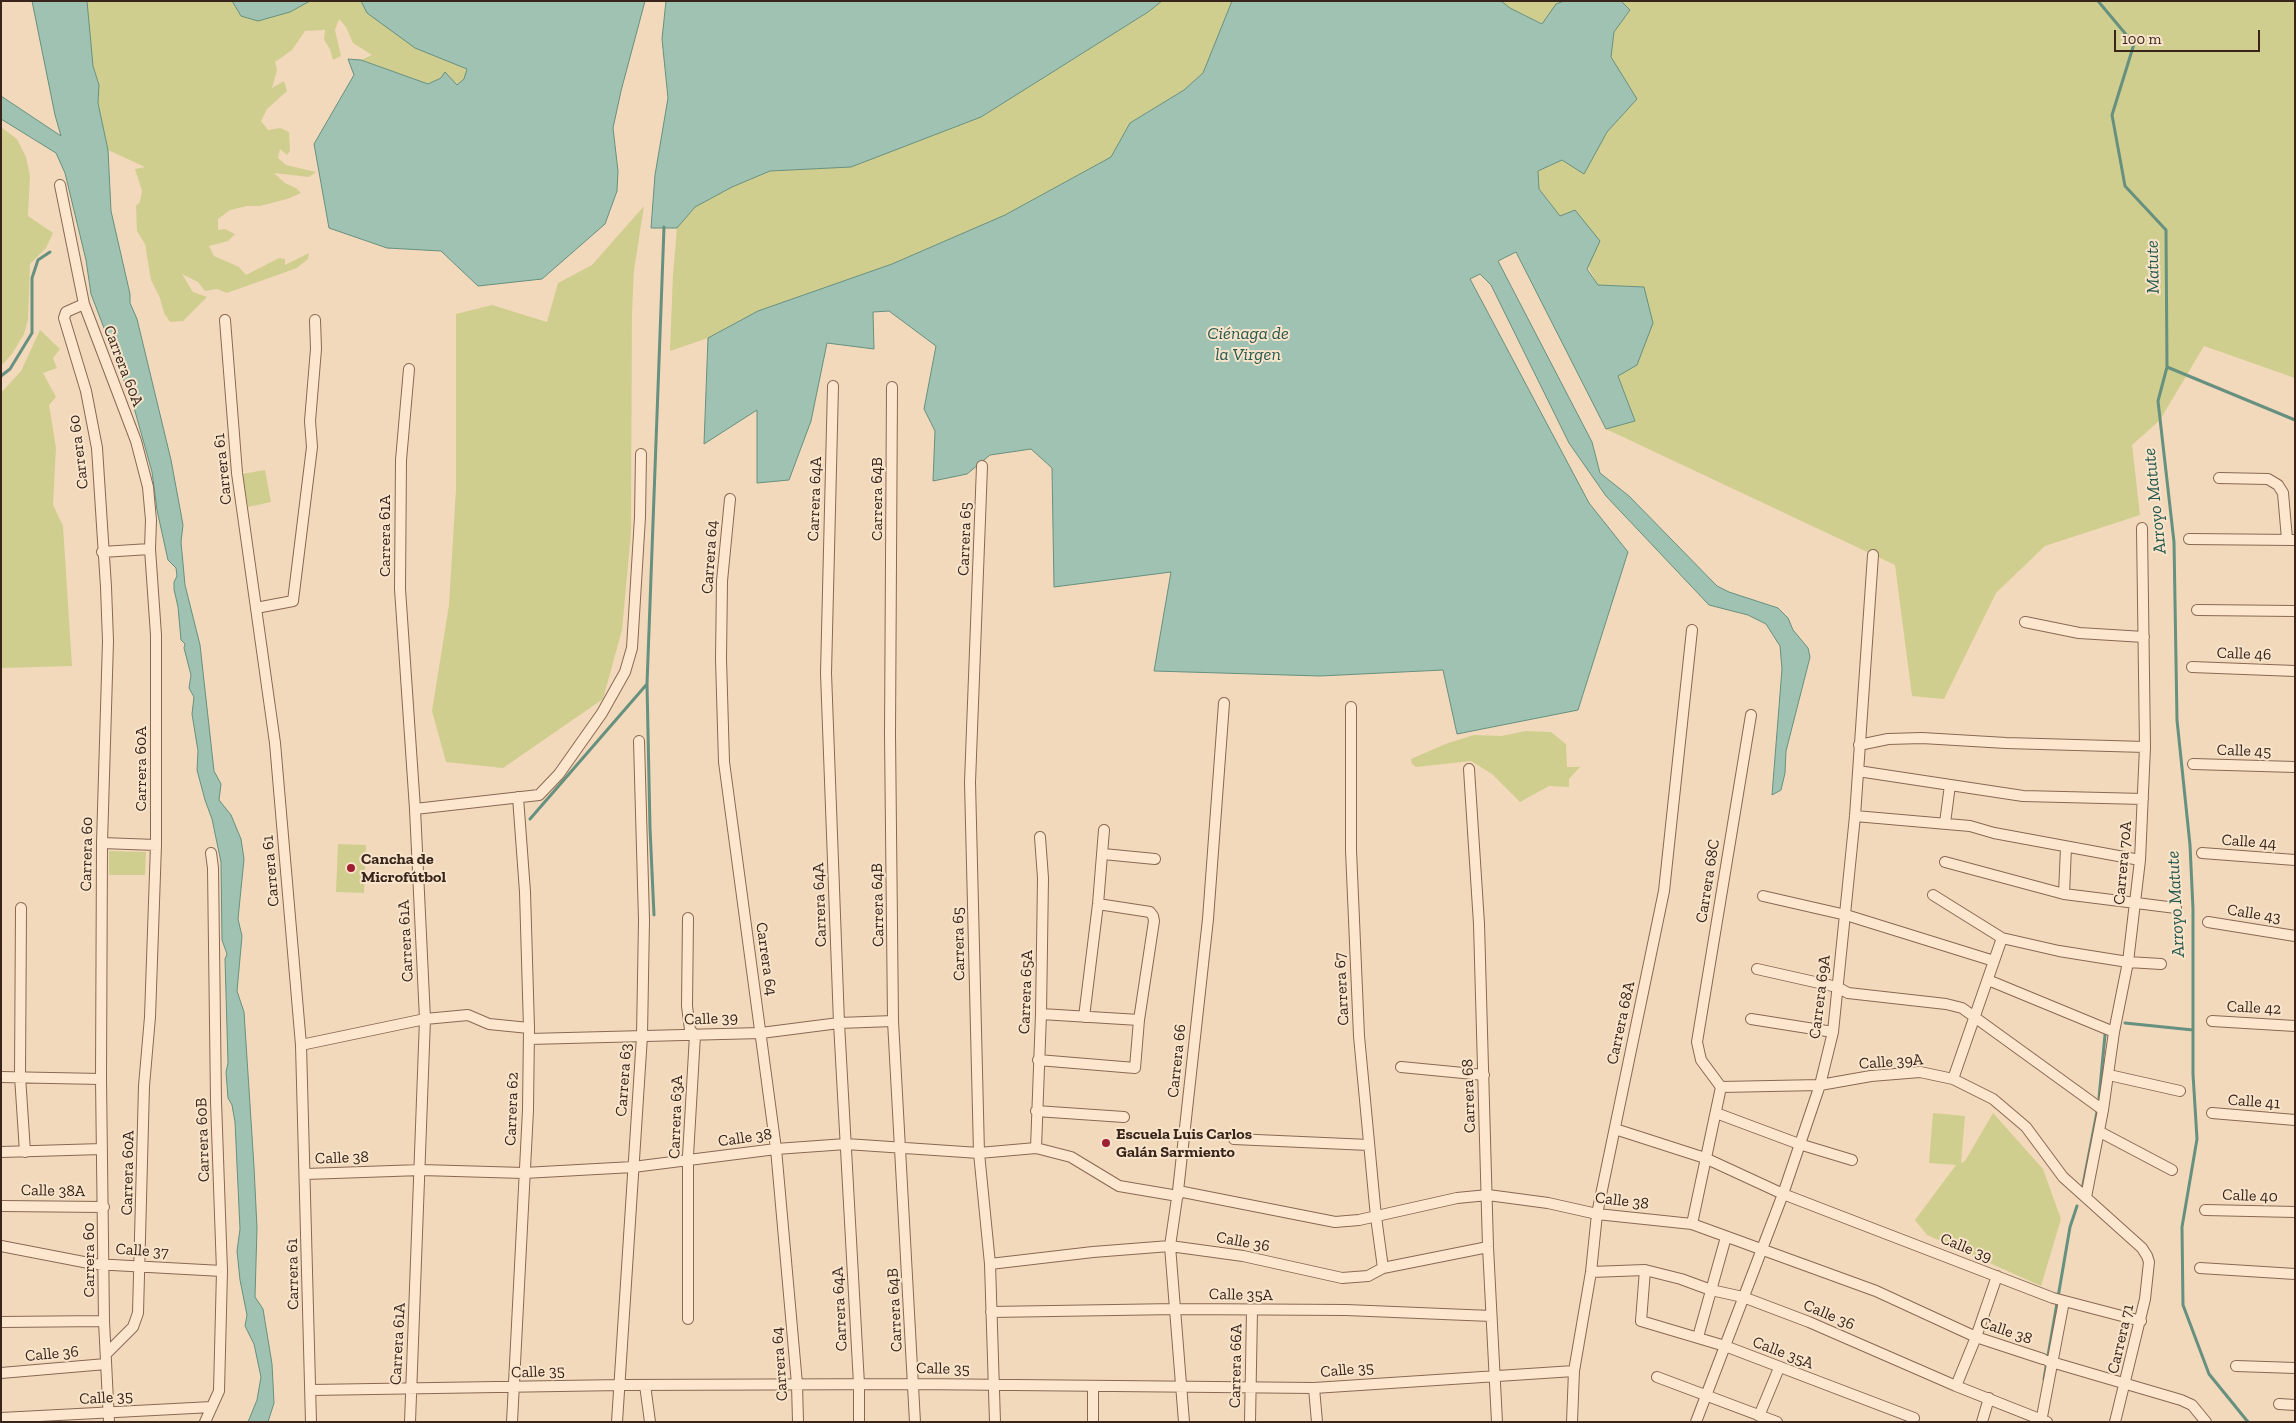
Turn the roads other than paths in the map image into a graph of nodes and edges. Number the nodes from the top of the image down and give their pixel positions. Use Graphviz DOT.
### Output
graph roads {
  1 [pos="60,185"];
  2 [pos="84,304"];
  3 [pos="225,320"];
  4 [pos="315,320"];
  5 [pos="409,370"];
  6 [pos="833,386"];
  7 [pos="892,387"];
  8 [pos="641,454"];
  9 [pos="982,466"];
  10 [pos="2219,478"];
  11 [pos="730,499"];
  12 [pos="2142,528"];
  13 [pos="2189,539"];
  14 [pos="2291,540"];
  15 [pos="150,549"];
  16 [pos="102,552"];
  17 [pos="1873,555"];
  18 [pos="256,608"];
  19 [pos="2197,610"];
  20 [pos="2295,612"];
  21 [pos="2025,622"];
  22 [pos="1692,630"];
  23 [pos="2144,637"];
  24 [pos="2192,667"];
  25 [pos="2295,671"];
  26 [pos="1224,702"];
  27 [pos="1351,707"];
  28 [pos="1751,715"];
  29 [pos="639,740"];
  30 [pos="1859,745"];
  31 [pos="2145,747"];
  32 [pos="2193,764"];
  33 [pos="2295,767"];
  34 [pos="1469,769"];
  35 [pos="1858,771"];
  36 [pos="1950,785"];
  37 [pos="518,797"];
  38 [pos="2144,799"];
  39 [pos="414,809"];
  40 [pos="1855,816"];
  41 [pos="1945,823"];
  42 [pos="1104,830"];
  43 [pos="1040,837"];
  44 [pos="102,843"];
  45 [pos="156,844"];
  46 [pos="2066,847"];
  47 [pos="211,854"];
  48 [pos="1102,854"];
  49 [pos="2202,854"];
  50 [pos="1155,859"];
  51 [pos="2140,860"];
  52 [pos="2295,860"];
  53 [pos="1945,862"];
  54 [pos="2064,894"];
  55 [pos="1933,895"];
  56 [pos="1763,896"];
  57 [pos="1098,904"];
  58 [pos="2135,904"];
  59 [pos="21,908"];
  60 [pos="2176,908"];
  61 [pos="1846,915"];
  62 [pos="688,918"];
  63 [pos="2208,922"];
  64 [pos="2295,936"];
  65 [pos="2002,938"];
  66 [pos="1994,961"];
  67 [pos="2128,962"];
  68 [pos="2161,964"];
  69 [pos="1757,969"];
  70 [pos="1988,980"];
  71 [pos="1837,987"];
  72 [pos="1041,1014"];
  73 [pos="1084,1016"];
  74 [pos="1975,1018"];
  75 [pos="425,1019"];
  76 [pos="1751,1019"];
  77 [pos="1139,1020"];
  78 [pos="893,1021"];
  79 [pos="2212,1021"];
  80 [pos="840,1023"];
  81 [pos="2295,1026"];
  82 [pos="761,1032"];
  83 [pos="1833,1032"];
  84 [pos="2114,1032"];
  85 [pos="529,1033"];
  86 [pos="695,1035"];
  87 [pos="642,1036"];
  88 [pos="302,1045"];
  89 [pos="1038,1060"];
  90 [pos="1401,1067"];
  91 [pos="1484,1075"];
  92 [pos="2109,1075"];
  93 [pos="20,1076"];
  94 [pos="1,1077"];
  95 [pos="101,1079"];
  96 [pos="1953,1079"];
  97 [pos="1820,1085"];
  98 [pos="1721,1087"];
  99 [pos="2180,1091"];
  100 [pos="2104,1110"];
  101 [pos="1036,1111"];
  102 [pos="1716,1113"];
  103 [pos="2212,1113"];
  104 [pos="1124,1118"];
  105 [pos="2295,1120"];
  106 [pos="1614,1129"];
  107 [pos="2100,1132"];
  108 [pos="1234,1138"];
  109 [pos="846,1144"];
  110 [pos="1799,1144"];
  111 [pos="1369,1145"];
  112 [pos="102,1148"];
  113 [pos="1036,1148"];
  114 [pos="776,1149"];
  115 [pos="901,1149"];
  116 [pos="1,1152"];
  117 [pos="25,1152"];
  118 [pos="979,1152"];
  119 [pos="1705,1158"];
  120 [pos="1852,1160"];
  121 [pos="689,1161"];
  122 [pos="633,1167"];
  123 [pos="421,1170"];
  124 [pos="2172,1170"];
  125 [pos="524,1173"];
  126 [pos="306,1174"];
  127 [pos="1178,1193"];
  128 [pos="1783,1194"];
  129 [pos="1488,1195"];
  130 [pos="2086,1198"];
  131 [pos="1,1206"];
  132 [pos="104,1207"];
  133 [pos="2205,1210"];
  134 [pos="2295,1212"];
  135 [pos="1597,1214"];
  136 [pos="1376,1217"];
  137 [pos="1692,1224"];
  138 [pos="1726,1238"];
  139 [pos="1,1246"];
  140 [pos="1170,1246"];
  141 [pos="1488,1247"];
  142 [pos="1762,1250"];
  143 [pos="2149,1262"];
  144 [pos="105,1263"];
  145 [pos="990,1264"];
  146 [pos="141,1267"];
  147 [pos="1383,1268"];
  148 [pos="2200,1268"];
  149 [pos="1645,1270"];
  150 [pos="222,1271"];
  151 [pos="1591,1272"];
  152 [pos="2295,1274"];
  153 [pos="1997,1276"];
  154 [pos="1711,1290"];
  155 [pos="1743,1297"];
  156 [pos="2059,1299"];
  157 [pos="1176,1309"];
  158 [pos="1252,1310"];
  159 [pos="991,1312"];
  160 [pos="1491,1316"];
  161 [pos="688,1318"];
  162 [pos="104,1321"];
  163 [pos="2141,1321"];
  164 [pos="1,1322"];
  165 [pos="1698,1337"];
  166 [pos="1976,1337"];
  167 [pos="1724,1346"];
  168 [pos="106,1359"];
  169 [pos="2047,1360"];
  170 [pos="2236,1366"];
  171 [pos="1780,1368"];
  172 [pos="2295,1368"];
  173 [pos="1574,1371"];
  174 [pos="1,1373"];
  175 [pos="1496,1376"];
  176 [pos="1657,1377"];
  177 [pos="2126,1383"];
  178 [pos="798,1384"];
  179 [pos="860,1384"];
  180 [pos="915,1384"];
  181 [pos="621,1385"];
  182 [pos="645,1385"];
  183 [pos="995,1385"];
  184 [pos="1093,1386"];
  185 [pos="1956,1386"];
  186 [pos="513,1388"];
  187 [pos="1182,1388"];
  188 [pos="1314,1388"];
  189 [pos="1250,1389"];
  190 [pos="311,1390"];
  191 [pos="411,1390"];
  192 [pos="1706,1396"];
  193 [pos="1989,1398"];
  194 [pos="2279,1404"];
  195 [pos="2295,1405"];
  196 [pos="212,1407"];
  197 [pos="1759,1416"];
  198 [pos="109,1417"];
  199 [pos="1,1418"];
  200 [pos="1913,1420"];
  201 [pos="2040,1420"];
  202 [pos="205,1422"];
  203 [pos="311,1422"];
  204 [pos="410,1422"];
  205 [pos="512,1422"];
  206 [pos="617,1422"];
  207 [pos="650,1422"];
  208 [pos="798,1422"];
  209 [pos="859,1422"];
  210 [pos="915,1422"];
  211 [pos="995,1422"];
  212 [pos="1093,1422"];
  213 [pos="1184,1422"];
  214 [pos="1250,1422"];
  215 [pos="1317,1422"];
  216 [pos="1497,1422"];
  217 [pos="1572,1422"];
  218 [pos="1696,1422"];
  219 [pos="1778,1422"];
  220 [pos="1982,1422"];
  221 [pos="2115,1422"];
  222 [pos="2206,1422"];
  1 -- 2 [label="street, Carrera 60A"];
  2 -- 15 [label="street, Carrera 60A"];
  2 -- 16 [label="street, Carrera 60"];
  3 -- 18 [label="street, Carrera 61"];
  4 -- 18 [label="street"];
  5 -- 39 [label="street, Carrera 61A"];
  6 -- 80 [label="street, Carrera 64A"];
  7 -- 78 [label="street, Carrera 64B"];
  8 -- 37 [label="street"];
  9 -- 118 [label="street, Carrera 65"];
  10 -- 14 [label="street"];
  11 -- 82 [label="street, Carrera 64"];
  12 -- 23 [label="street, Carrera 70A"];
  13 -- 14 [label="street"];
  15 -- 16 [label="street"];
  15 -- 45 [label="street, Carrera 60A"];
  16 -- 44 [label="street, Carrera 60"];
  17 -- 30 [label="street, Carrera 69A"];
  18 -- 88 [label="street, Carrera 61"];
  19 -- 20 [label="street"];
  21 -- 23 [label="street"];
  22 -- 106 [label="street, Carrera 68A"];
  23 -- 31 [label="street, Carrera 70A"];
  24 -- 25 [label="street, Calle 46"];
  26 -- 127 [label="street, Carrera 66"];
  27 -- 111 [label="street, Carrera 67"];
  28 -- 98 [label="street, Carrera 68C"];
  29 -- 87 [label="street, Carrera 63"];
  30 -- 31 [label="street"];
  30 -- 35 [label="street, Carrera 69A"];
  31 -- 38 [label="street, Carrera 70A"];
  32 -- 33 [label="street, Calle 45"];
  34 -- 91 [label="street, Carrera 68"];
  35 -- 36 [label="street"];
  35 -- 40 [label="street, Carrera 69A"];
  36 -- 38 [label="street"];
  36 -- 41 [label="street"];
  37 -- 39 [label="street"];
  37 -- 85 [label="street, Carrera 62"];
  38 -- 51 [label="street, Carrera 70A"];
  39 -- 75 [label="street, Carrera 61A"];
  40 -- 41 [label="street"];
  40 -- 61 [label="street, Carrera 69A"];
  41 -- 46 [label="street"];
  42 -- 48 [label="street"];
  43 -- 72 [label="street, Carrera 65A"];
  44 -- 45 [label="street"];
  44 -- 95 [label="street, Carrera 60"];
  45 -- 146 [label="street, Carrera 60A"];
  46 -- 51 [label="street"];
  46 -- 54 [label="street"];
  47 -- 150 [label="street, Carrera 60B"];
  48 -- 50 [label="street"];
  48 -- 57 [label="street"];
  49 -- 52 [label="street, Calle 44"];
  51 -- 58 [label="street, Carrera 70A"];
  53 -- 54 [label="street"];
  54 -- 58 [label="street"];
  55 -- 65 [label="street"];
  56 -- 61 [label="street"];
  57 -- 73 [label="street"];
  57 -- 77 [label="street"];
  58 -- 60 [label="street"];
  58 -- 67 [label="street, Carrera 70A"];
  59 -- 93 [label="street"];
  61 -- 66 [label="street"];
  61 -- 71 [label="street, Carrera 69A"];
  62 -- 86 [label="street, Carrera 63A"];
  63 -- 64 [label="street, Calle 43"];
  65 -- 66 [label="street"];
  65 -- 67 [label="street"];
  66 -- 70 [label="street"];
  67 -- 68 [label="street"];
  67 -- 84 [label="street, Carrera 70A"];
  69 -- 71 [label="street"];
  70 -- 74 [label="street"];
  70 -- 84 [label="street"];
  71 -- 74 [label="street"];
  71 -- 83 [label="street, Carrera 69A"];
  72 -- 73 [label="street"];
  72 -- 89 [label="street, Carrera 65A"];
  73 -- 77 [label="street"];
  74 -- 96 [label="street"];
  74 -- 100 [label="street"];
  75 -- 85 [label="street, Calle 39"];
  75 -- 88 [label="street, Calle 39"];
  75 -- 123 [label="street, Carrera 61A"];
  76 -- 83 [label="street"];
  77 -- 89 [label="street"];
  78 -- 80 [label="street, Calle 39"];
  78 -- 115 [label="street, Carrera 64B"];
  79 -- 81 [label="street, Calle 42"];
  80 -- 82 [label="street, Calle 39"];
  80 -- 109 [label="street, Carrera 64A"];
  82 -- 86 [label="street, Calle 39"];
  82 -- 114 [label="street, Carrera 64"];
  83 -- 97 [label="street, Carrera 69A"];
  84 -- 92 [label="street, Carrera 70A"];
  85 -- 87 [label="street, Calle 39"];
  85 -- 125 [label="street, Carrera 62"];
  86 -- 87 [label="street, Calle 39"];
  86 -- 121 [label="street, Carrera 63A"];
  87 -- 122 [label="street, Carrera 63"];
  88 -- 126 [label="street, Carrera 61"];
  89 -- 101 [label="street, Carrera 65A"];
  90 -- 91 [label="street"];
  91 -- 129 [label="street, Carrera 68"];
  92 -- 99 [label="street"];
  92 -- 100 [label="street, Carrera 70A"];
  93 -- 94 [label="street"];
  93 -- 95 [label="street"];
  93 -- 117 [label="street"];
  95 -- 112 [label="street, Carrera 60"];
  96 -- 97 [label="street, Calle 39A"];
  96 -- 130 [label="street, Calle 39A"];
  97 -- 98 [label="street, Calle 39A"];
  97 -- 110 [label="street, Carrera 69A"];
  98 -- 102 [label="street"];
  100 -- 107 [label="street, Carrera 70A"];
  101 -- 104 [label="street"];
  101 -- 113 [label="street, Carrera 65A"];
  102 -- 110 [label="street"];
  102 -- 119 [label="street"];
  103 -- 105 [label="street, Calle 41"];
  106 -- 119 [label="street, Calle 39"];
  106 -- 135 [label="street, Carrera 68A"];
  107 -- 124 [label="street"];
  107 -- 130 [label="street, Carrera 70A"];
  108 -- 111 [label="street"];
  109 -- 114 [label="street, Calle 38"];
  109 -- 115 [label="street, Calle 38"];
  109 -- 179 [label="street, Carrera 64A"];
  110 -- 120 [label="street"];
  110 -- 128 [label="street, Carrera 69A"];
  111 -- 136 [label="street, Carrera 67"];
  112 -- 117 [label="street"];
  112 -- 132 [label="street, Carrera 60"];
  113 -- 118 [label="street, Calle 38"];
  113 -- 127 [label="street, Calle 38"];
  114 -- 121 [label="street, Calle 38"];
  114 -- 178 [label="street, Carrera 64"];
  115 -- 118 [label="street, Calle 38"];
  115 -- 180 [label="street, Carrera 64B"];
  116 -- 117 [label="street"];
  118 -- 145 [label="street, Carrera 65"];
  119 -- 128 [label="street, Calle 39"];
  119 -- 137 [label="street"];
  121 -- 122 [label="street, Calle 38"];
  121 -- 161 [label="street, Carrera 63A"];
  122 -- 125 [label="street, Calle 38"];
  122 -- 181 [label="street, Carrera 63"];
  123 -- 125 [label="street, Calle 38"];
  123 -- 126 [label="street, Calle 38"];
  123 -- 191 [label="street, Carrera 61A"];
  125 -- 186 [label="street, Carrera 62"];
  126 -- 190 [label="street, Carrera 61"];
  127 -- 136 [label="street, Calle 38"];
  127 -- 140 [label="street, Carrera 66"];
  128 -- 142 [label="street, Carrera 69A"];
  128 -- 153 [label="street, Calle 39"];
  129 -- 135 [label="street, Calle 38"];
  129 -- 136 [label="street, Calle 38"];
  129 -- 141 [label="street, Carrera 68"];
  130 -- 143 [label="street, Calle 39A"];
  131 -- 132 [label="street, Calle 38A"];
  132 -- 144 [label="street, Carrera 60"];
  133 -- 134 [label="street, Calle 40"];
  135 -- 137 [label="street, Calle 38"];
  135 -- 151 [label="street, Carrera 68A"];
  136 -- 147 [label="street, Carrera 67"];
  137 -- 138 [label="street, Calle 38"];
  138 -- 142 [label="street, Calle 38"];
  138 -- 154 [label="street"];
  139 -- 144 [label="street, Calle 37"];
  140 -- 145 [label="street, Calle 36"];
  140 -- 147 [label="street, Calle 36"];
  140 -- 157 [label="street, Carrera 66"];
  141 -- 147 [label="street, Calle 36"];
  141 -- 160 [label="street, Carrera 68"];
  142 -- 155 [label="street, Carrera 69A"];
  142 -- 166 [label="street, Calle 38"];
  143 -- 163 [label="street, Carrera 71"];
  144 -- 146 [label="street, Calle 37"];
  144 -- 162 [label="street, Carrera 60"];
  145 -- 159 [label="street, Carrera 65"];
  146 -- 150 [label="street, Calle 37"];
  146 -- 168 [label="street, Carrera 60A"];
  148 -- 152 [label="street"];
  149 -- 151 [label="street, Calle 36"];
  149 -- 154 [label="street, Calle 36"];
  149 -- 165 [label="street, Calle 35A"];
  150 -- 196 [label="street, Carrera 60B"];
  151 -- 173 [label="street, Carrera 68A"];
  153 -- 156 [label="street, Calle 39"];
  153 -- 166 [label="street"];
  154 -- 155 [label="street, Calle 36"];
  154 -- 165 [label="street"];
  155 -- 167 [label="street, Carrera 69A"];
  155 -- 185 [label="street, Calle 36"];
  156 -- 163 [label="street, Calle 39"];
  156 -- 169 [label="street"];
  157 -- 158 [label="street, Calle 35A"];
  157 -- 159 [label="street, Calle 35A"];
  157 -- 187 [label="street, Carrera 66"];
  158 -- 160 [label="street, Calle 35A"];
  158 -- 189 [label="street, Carrera 66A"];
  159 -- 183 [label="street, Carrera 65"];
  160 -- 175 [label="street, Carrera 68"];
  162 -- 164 [label="street"];
  162 -- 168 [label="street, Carrera 60"];
  163 -- 177 [label="street, Carrera 71"];
  165 -- 167 [label="street, Calle 35A"];
  166 -- 169 [label="street, Calle 38"];
  166 -- 185 [label="street"];
  167 -- 171 [label="street, Calle 35A"];
  167 -- 192 [label="street, Carrera 69A"];
  168 -- 174 [label="street, Calle 36"];
  168 -- 198 [label="street, Carrera 60"];
  169 -- 177 [label="street, Calle 38"];
  169 -- 201 [label="street"];
  170 -- 172 [label="street"];
  171 -- 197 [label="street"];
  171 -- 200 [label="street, Calle 35A"];
  173 -- 175 [label="street, Calle 35"];
  173 -- 217 [label="street, Carrera 68A"];
  175 -- 188 [label="street, Calle 35"];
  175 -- 216 [label="street, Carrera 68"];
  176 -- 192 [label="street"];
  177 -- 221 [label="street, Carrera 71"];
  177 -- 222 [label="street, Calle 38"];
  178 -- 179 [label="street, Calle 35"];
  178 -- 182 [label="street, Calle 35"];
  178 -- 208 [label="street, Carrera 64"];
  179 -- 180 [label="street, Calle 35"];
  179 -- 209 [label="street, Carrera 64A"];
  180 -- 183 [label="street, Calle 35"];
  180 -- 210 [label="street, Carrera 64B"];
  181 -- 182 [label="street, Calle 35"];
  181 -- 186 [label="street, Calle 35"];
  181 -- 206 [label="street, Carrera 63"];
  182 -- 207 [label="street"];
  183 -- 184 [label="street, Calle 35"];
  183 -- 211 [label="street, Carrera 65"];
  184 -- 187 [label="street, Calle 35"];
  184 -- 212 [label="street"];
  185 -- 193 [label="street, Calle 36"];
  186 -- 191 [label="street, Calle 35"];
  186 -- 205 [label="street, Carrera 62"];
  187 -- 189 [label="street, Calle 35"];
  187 -- 213 [label="street, Carrera 66"];
  188 -- 189 [label="street, Calle 35"];
  188 -- 215 [label="street"];
  189 -- 214 [label="street, Carrera 66A"];
  190 -- 191 [label="street, Calle 35"];
  190 -- 203 [label="street, Carrera 61"];
  191 -- 204 [label="street, Carrera 61A"];
  192 -- 197 [label="street"];
  192 -- 218 [label="street, Carrera 69A"];
  193 -- 201 [label="street, Calle 36"];
  193 -- 220 [label="street"];
  194 -- 195 [label="street"];
  196 -- 198 [label="street, Calle 35"];
  196 -- 202 [label="street, Carrera 60B"];
  197 -- 219 [label="street"];
  198 -- 199 [label="street, Calle 35"];
}
